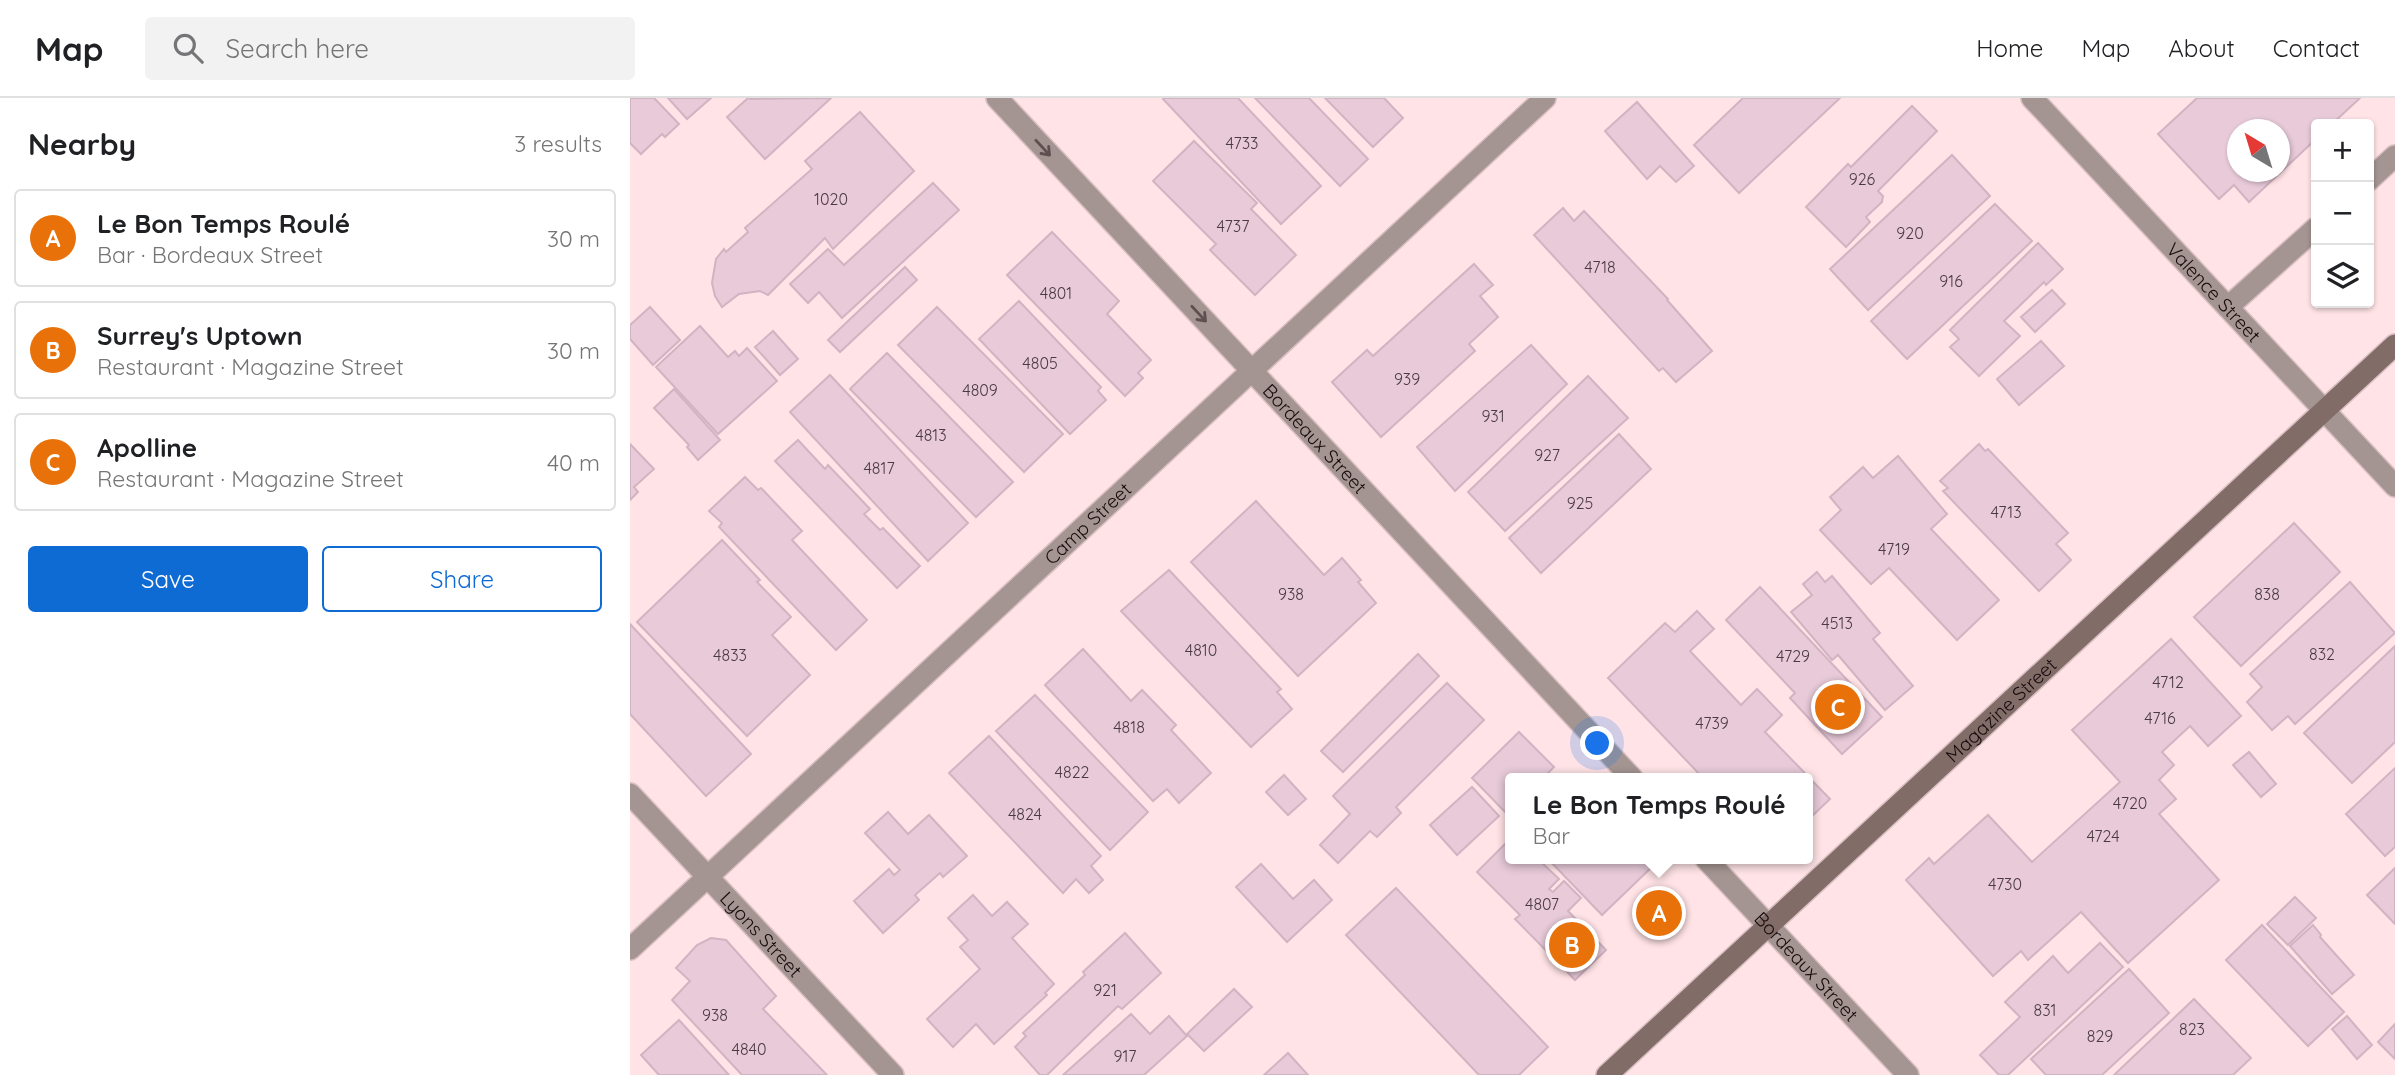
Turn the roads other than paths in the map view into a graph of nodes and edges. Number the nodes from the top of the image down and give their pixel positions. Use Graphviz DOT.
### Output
graph roads {
  1 [pos="997,98"];
  2 [pos="1545,98"];
  3 [pos="2032,98"];
  4 [pos="2395,156"];
  5 [pos="2374,175"];
  6 [pos="2311,232"];
  7 [pos="2228,307"];
  8 [pos="2395,345"];
  9 [pos="1252,371"];
  10 [pos="2325,410"];
  11 [pos="2395,486"];
  12 [pos="1627,773"];
  13 [pos="630,794"];
  14 [pos="1711,864"];
  15 [pos="708,878"];
  16 [pos="1768,925"];
  17 [pos="630,949"];
  18 [pos="893,1075"];
  19 [pos="1608,1075"];
  20 [pos="1908,1075"];
  1 -- 9 [label="street, Bordeaux Street, one-way"];
  2 -- 9 [label="street, Camp Street"];
  3 -- 7 [label="street, Valence Street"];
  4 -- 5 [label="street"];
  6 -- 7 [label="street"];
  7 -- 10 [label="street, Valence Street"];
  8 -- 10 [label="street, Magazine Street"];
  9 -- 12 [label="street, Bordeaux Street"];
  9 -- 15 [label="street, Camp Street"];
  10 -- 11 [label="street, Valence Street"];
  10 -- 16 [label="street, Magazine Street"];
  13 -- 15 [label="street, Lyons Street"];
  14 -- 16 [label="street, Bordeaux Street"];
  15 -- 17 [label="street, Camp Street"];
  15 -- 18 [label="street, Lyons Street"];
  16 -- 19 [label="street, Magazine Street"];
  16 -- 20 [label="street, Bordeaux Street"];
}
